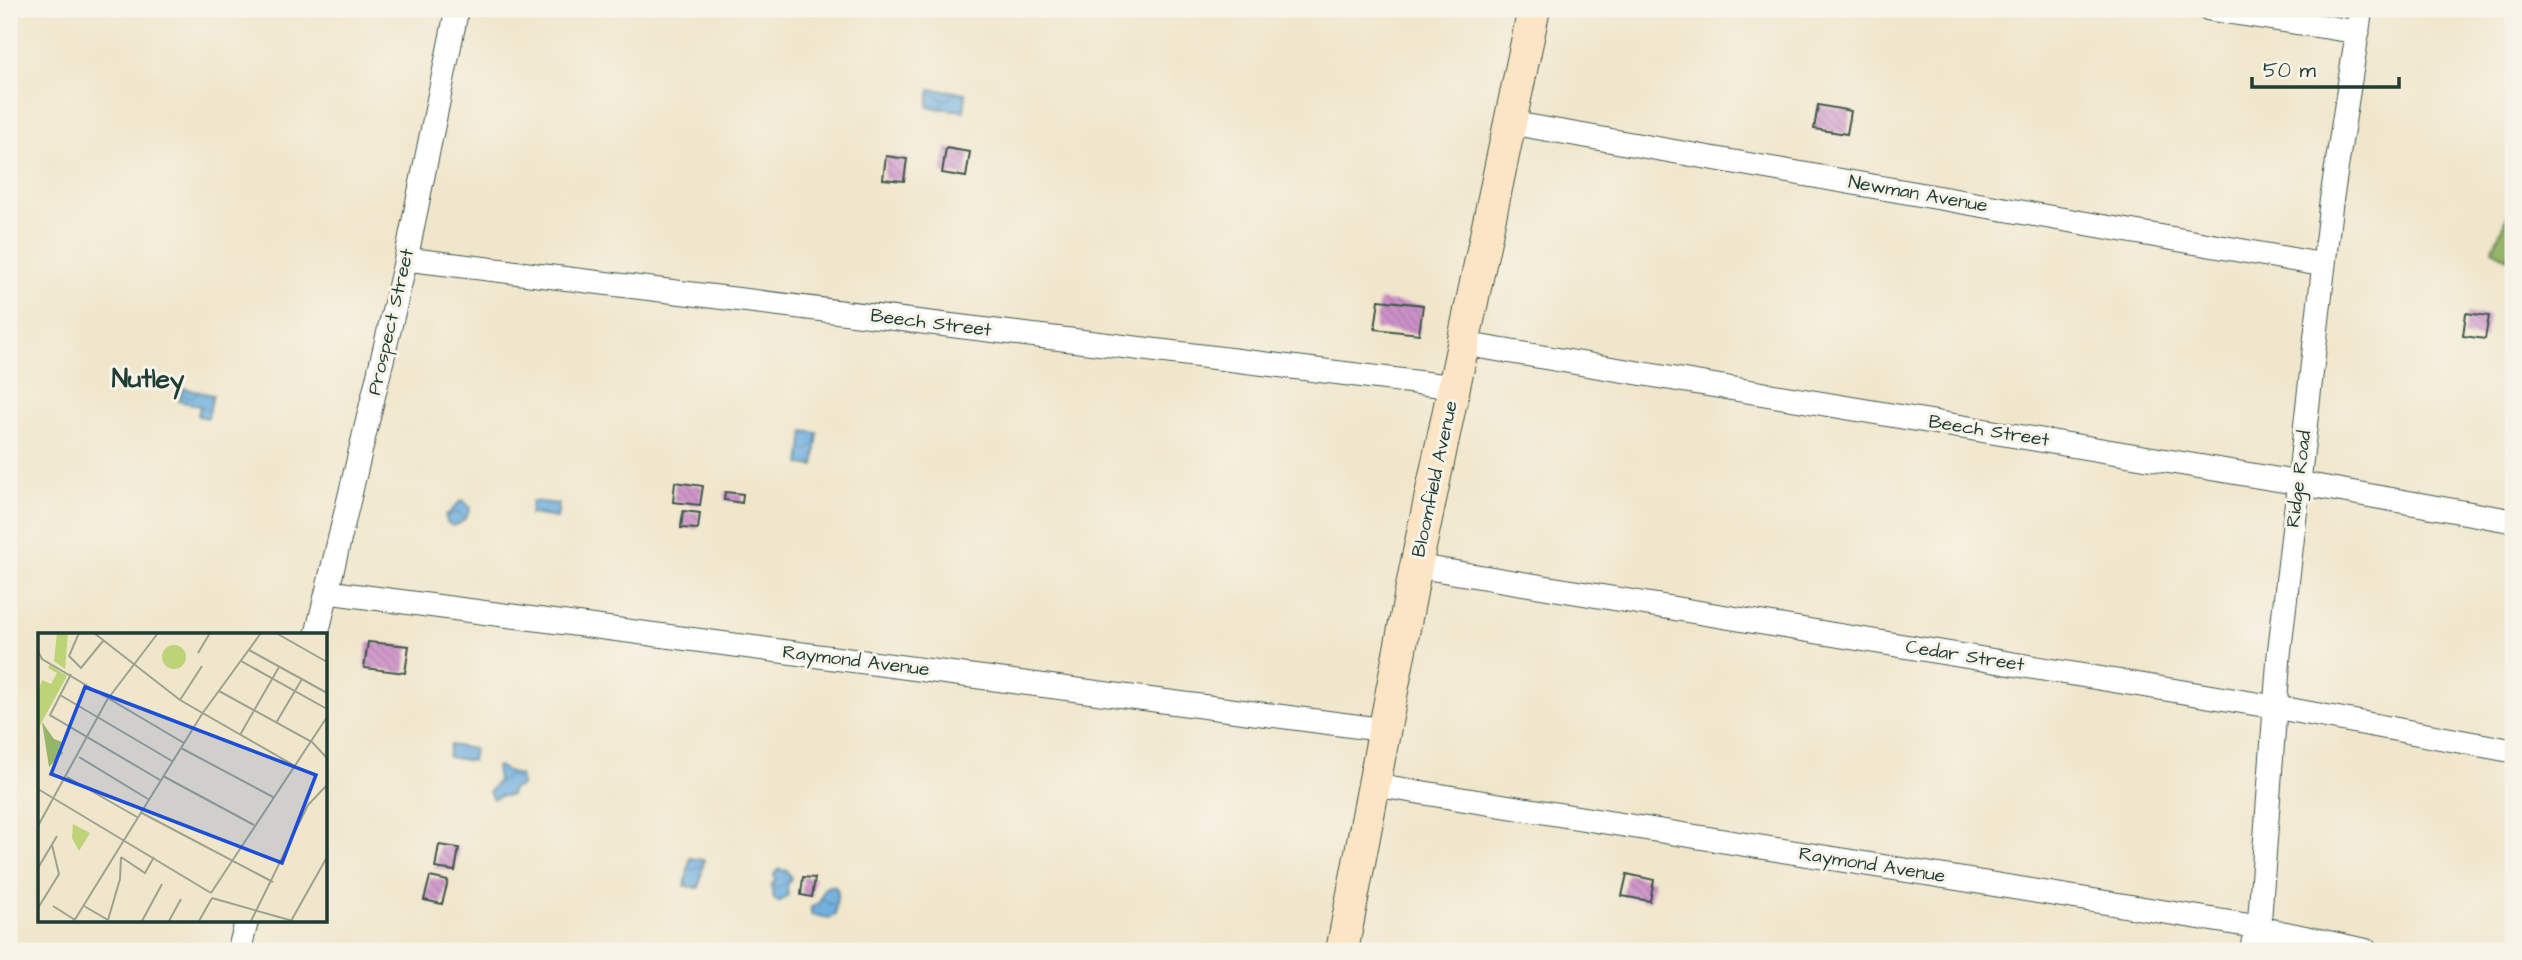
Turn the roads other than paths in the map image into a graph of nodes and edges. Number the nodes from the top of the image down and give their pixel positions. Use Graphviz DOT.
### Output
graph roads {
  1 [pos="457,9"];
  2 [pos="1534,9"];
  3 [pos="2209,9"];
  4 [pos="2361,9"];
  5 [pos="2358,32"];
  6 [pos="1511,123"];
  7 [pos="406,259"];
  8 [pos="2324,265"];
  9 [pos="1464,344"];
  10 [pos="1455,387"];
  11 [pos="2299,482"];
  12 [pos="2513,521"];
  13 [pos="1416,566"];
  14 [pos="328,592"];
  15 [pos="318,633"];
  16 [pos="2275,707"];
  17 [pos="1385,730"];
  18 [pos="2513,751"];
  19 [pos="1375,785"];
  20 [pos="246,922"];
  21 [pos="2257,927"];
  22 [pos="239,951"];
  23 [pos="1342,951"];
  24 [pos="2251,951"];
  25 [pos="2368,951"];
  1 -- 7 [label="street, Prospect Street"];
  2 -- 6 [label="street, Bloomfield Avenue"];
  3 -- 5 [label="street"];
  4 -- 5 [label="street, Ridge Road"];
  5 -- 8 [label="street, Ridge Road"];
  6 -- 8 [label="street, Newman Avenue"];
  6 -- 9 [label="street, Bloomfield Avenue"];
  7 -- 10 [label="street, Beech Street"];
  7 -- 14 [label="street, Prospect Street"];
  8 -- 11 [label="street, Ridge Road"];
  9 -- 10 [label="street, Bloomfield Avenue"];
  9 -- 11 [label="street, Beech Street"];
  10 -- 13 [label="street, Bloomfield Avenue"];
  11 -- 12 [label="street, Beech Street"];
  11 -- 16 [label="street, Ridge Road"];
  13 -- 16 [label="street, Cedar Street"];
  13 -- 17 [label="street, Bloomfield Avenue"];
  14 -- 15 [label="street, Prospect Street"];
  14 -- 17 [label="street, Raymond Avenue"];
  16 -- 18 [label="street, Cedar Street"];
  16 -- 21 [label="street, Ridge Road"];
  17 -- 19 [label="street, Bloomfield Avenue"];
  19 -- 21 [label="street, Raymond Avenue"];
  19 -- 23 [label="street, Bloomfield Avenue"];
  20 -- 22 [label="street"];
  21 -- 24 [label="street, Ridge Road"];
  21 -- 25 [label="street, Raymond Avenue"];
}
